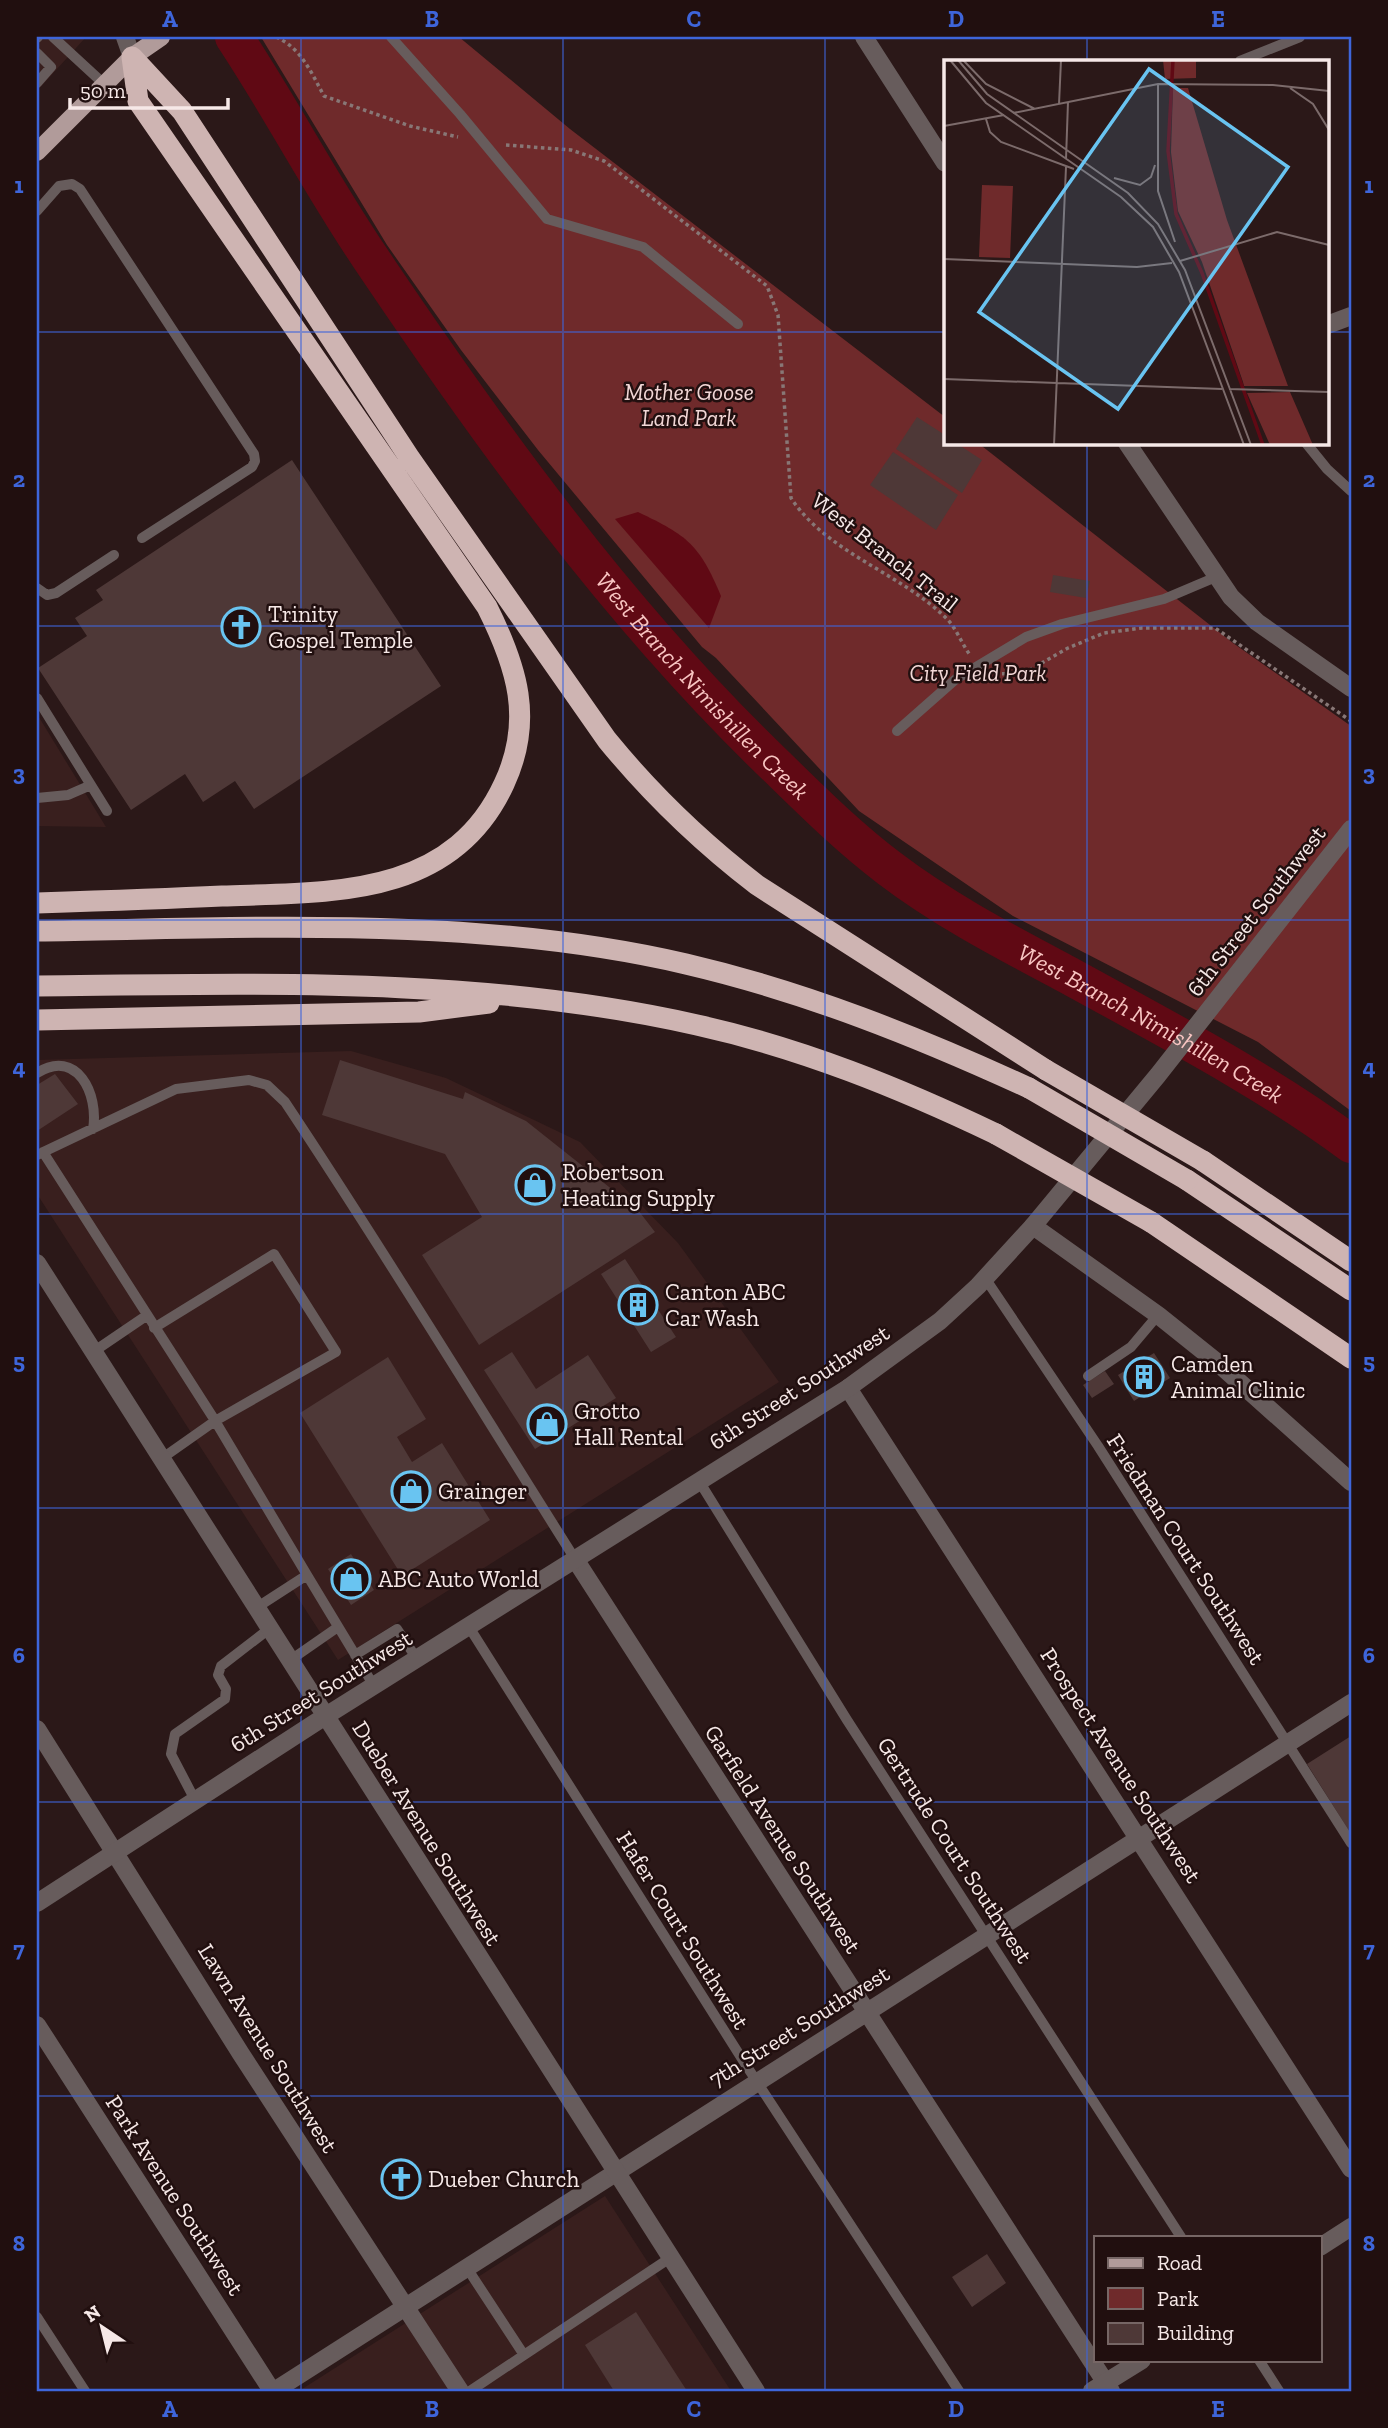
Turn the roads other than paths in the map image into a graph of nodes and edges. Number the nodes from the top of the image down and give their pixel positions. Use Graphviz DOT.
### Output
graph roads {
  1 [pos="53,37"];
  2 [pos="124,37"];
  3 [pos="161,37"];
  4 [pos="391,37"];
  5 [pos="864,37"];
  6 [pos="1300,37"];
  7 [pos="37,53"];
  8 [pos="132,57"];
  9 [pos="1242,60"];
  10 [pos="37,83"];
  11 [pos="104,85"];
  12 [pos="37,152"];
  13 [pos="944,161"];
  14 [pos="37,211"];
  15 [pos="1351,316"];
  16 [pos="738,324"];
  17 [pos="1328,325"];
  18 [pos="1128,444"];
  19 [pos="1307,444"];
  20 [pos="1351,491"];
  21 [pos="142,538"];
  22 [pos="114,555"];
  23 [pos="1216,577"];
  24 [pos="37,588"];
  25 [pos="1351,688"];
  26 [pos="37,698"];
  27 [pos="897,731"];
  28 [pos="90,785"];
  29 [pos="38,795"];
  30 [pos="107,811"];
  31 [pos="1351,830"];
  32 [pos="37,904"];
  33 [pos="37,931"];
  34 [pos="37,986"];
  35 [pos="534,998"];
  36 [pos="37,1020"];
  37 [pos="37,1073"];
  38 [pos="93,1129"];
  39 [pos="40,1154"];
  40 [pos="1033,1226"];
  41 [pos="1351,1261"];
  42 [pos="37,1264"];
  43 [pos="985,1278"];
  44 [pos="1351,1290"];
  45 [pos="146,1315"];
  46 [pos="1158,1315"];
  47 [pos="154,1328"];
  48 [pos="93,1352"];
  49 [pos="1351,1358"];
  50 [pos="1088,1376"];
  51 [pos="848,1388"];
  52 [pos="215,1421"];
  53 [pos="162,1459"];
  54 [pos="699,1481"];
  55 [pos="1351,1482"];
  56 [pos="575,1559"];
  57 [pos="307,1575"];
  58 [pos="256,1608"];
  59 [pos="338,1627"];
  60 [pos="469,1627"];
  61 [pos="269,1629"];
  62 [pos="355,1655"];
  63 [pos="417,1659"];
  64 [pos="289,1661"];
  65 [pos="374,1686"];
  66 [pos="1351,1703"];
  67 [pos="324,1717"];
  68 [pos="37,1729"];
  69 [pos="1289,1742"];
  70 [pos="195,1800"];
  71 [pos="1138,1837"];
  72 [pos="1351,1843"];
  73 [pos="116,1852"];
  74 [pos="37,1903"];
  75 [pos="987,1934"];
  76 [pos="865,2013"];
  77 [pos="37,2025"];
  78 [pos="758,2081"];
  79 [pos="1351,2169"];
  80 [pos="615,2172"];
  81 [pos="1351,2227"];
  82 [pos="1180,2236"];
  83 [pos="1322,2246"];
  84 [pos="670,2258"];
  85 [pos="467,2268"];
  86 [pos="405,2307"];
  87 [pos="37,2316"];
  88 [pos="524,2356"];
  89 [pos="1139,2362"];
  90 [pos="1260,2362"];
  91 [pos="1103,2388"];
  92 [pos="85,2391"];
  93 [pos="273,2391"];
  94 [pos="460,2391"];
  95 [pos="470,2391"];
  96 [pos="756,2391"];
  97 [pos="959,2391"];
  98 [pos="1279,2391"];
  1 -- 11 [label="lane"];
  2 -- 8 [label="street"];
  3 -- 8 [label="main road"];
  4 -- 16 [label="lane"];
  5 -- 13 [label="street"];
  6 -- 9 [label="lane"];
  7 -- 10 [label="lane"];
  8 -- 11 [label="main road"];
  8 -- 32 [label="highway"];
  8 -- 41 [label="highway, bridge"];
  11 -- 12 [label="main road"];
  14 -- 21 [label="lane"];
  15 -- 17 [label="street"];
  18 -- 23 [label="street"];
  19 -- 20 [label="lane"];
  22 -- 24 [label="lane"];
  23 -- 25 [label="street"];
  23 -- 27 [label="lane"];
  26 -- 28 [label="lane"];
  28 -- 29 [label="lane"];
  28 -- 30 [label="lane"];
  31 -- 40 [label="street, 6th Street Southwest"];
  33 -- 44 [label="highway, bridge"];
  34 -- 35 [label="highway"];
  35 -- 36 [label="highway"];
  35 -- 49 [label="highway, bridge"];
  37 -- 38 [label="lane"];
  38 -- 39 [label="lane"];
  38 -- 56 [label="lane"];
  39 -- 45 [label="lane"];
  40 -- 43 [label="street, 6th Street Southwest"];
  40 -- 46 [label="street"];
  42 -- 48 [label="street, Dueber Avenue Southwest"];
  43 -- 51 [label="street, 6th Street Southwest"];
  43 -- 69 [label="lane, Friedman Court Southwest"];
  45 -- 47 [label="lane"];
  45 -- 48 [label="lane"];
  46 -- 50 [label="lane"];
  46 -- 55 [label="street"];
  47 -- 52 [label="lane"];
  47 -- 52 [label="lane"];
  48 -- 53 [label="street, Dueber Avenue Southwest"];
  51 -- 54 [label="street, 6th Street Southwest"];
  51 -- 71 [label="street, Prospect Avenue Southwest"];
  52 -- 53 [label="lane"];
  52 -- 57 [label="lane"];
  53 -- 58 [label="street, Dueber Avenue Southwest"];
  54 -- 56 [label="street, 6th Street Southwest"];
  54 -- 75 [label="lane, Gertrude Court Southwest"];
  56 -- 60 [label="street, 6th Street Southwest"];
  56 -- 76 [label="street, Garfield Avenue Southwest"];
  57 -- 58 [label="lane"];
  57 -- 59 [label="lane"];
  58 -- 61 [label="street, Dueber Avenue Southwest"];
  59 -- 62 [label="lane"];
  59 -- 64 [label="lane"];
  60 -- 63 [label="street, 6th Street Southwest"];
  60 -- 78 [label="lane, Hafer Court Southwest"];
  61 -- 64 [label="street, Dueber Avenue Southwest"];
  61 -- 70 [label="lane"];
  62 -- 63 [label="lane"];
  62 -- 65 [label="lane"];
  63 -- 65 [label="street, 6th Street Southwest"];
  64 -- 67 [label="street, Dueber Avenue Southwest"];
  65 -- 67 [label="street, 6th Street Southwest"];
  66 -- 69 [label="street, 7th Street Southwest"];
  67 -- 70 [label="street, 6th Street Southwest"];
  67 -- 80 [label="street, Dueber Avenue Southwest"];
  68 -- 73 [label="street, Lawn Avenue Southwest"];
  69 -- 71 [label="street, 7th Street Southwest"];
  69 -- 72 [label="lane, Friedman Court Southwest"];
  70 -- 73 [label="street, 6th Street Southwest"];
  71 -- 75 [label="street, 7th Street Southwest"];
  71 -- 79 [label="street, Prospect Avenue Southwest"];
  73 -- 74 [label="street, 6th Street Southwest"];
  73 -- 86 [label="street, Lawn Avenue Southwest"];
  75 -- 76 [label="street, 7th Street Southwest"];
  75 -- 82 [label="lane, Gertrude Court Southwest"];
  76 -- 78 [label="street, 7th Street Southwest"];
  76 -- 91 [label="street, Garfield Avenue Southwest"];
  77 -- 93 [label="street, Park Avenue Southwest"];
  78 -- 80 [label="street, 7th Street Southwest"];
  78 -- 97 [label="lane, Hafer Court Southwest"];
  80 -- 84 [label="street, Dueber Avenue Southwest"];
  80 -- 85 [label="street, 7th Street Southwest"];
  81 -- 83 [label="street"];
  84 -- 88 [label="lane"];
  84 -- 96 [label="street, Dueber Avenue Southwest"];
  85 -- 86 [label="street, 7th Street Southwest"];
  85 -- 88 [label="lane"];
  86 -- 93 [label="street, 7th Street Southwest"];
  86 -- 94 [label="street, Lawn Avenue Southwest"];
  87 -- 92 [label="lane"];
  88 -- 95 [label="lane"];
  89 -- 91 [label="street"];
  90 -- 98 [label="lane"];
}
